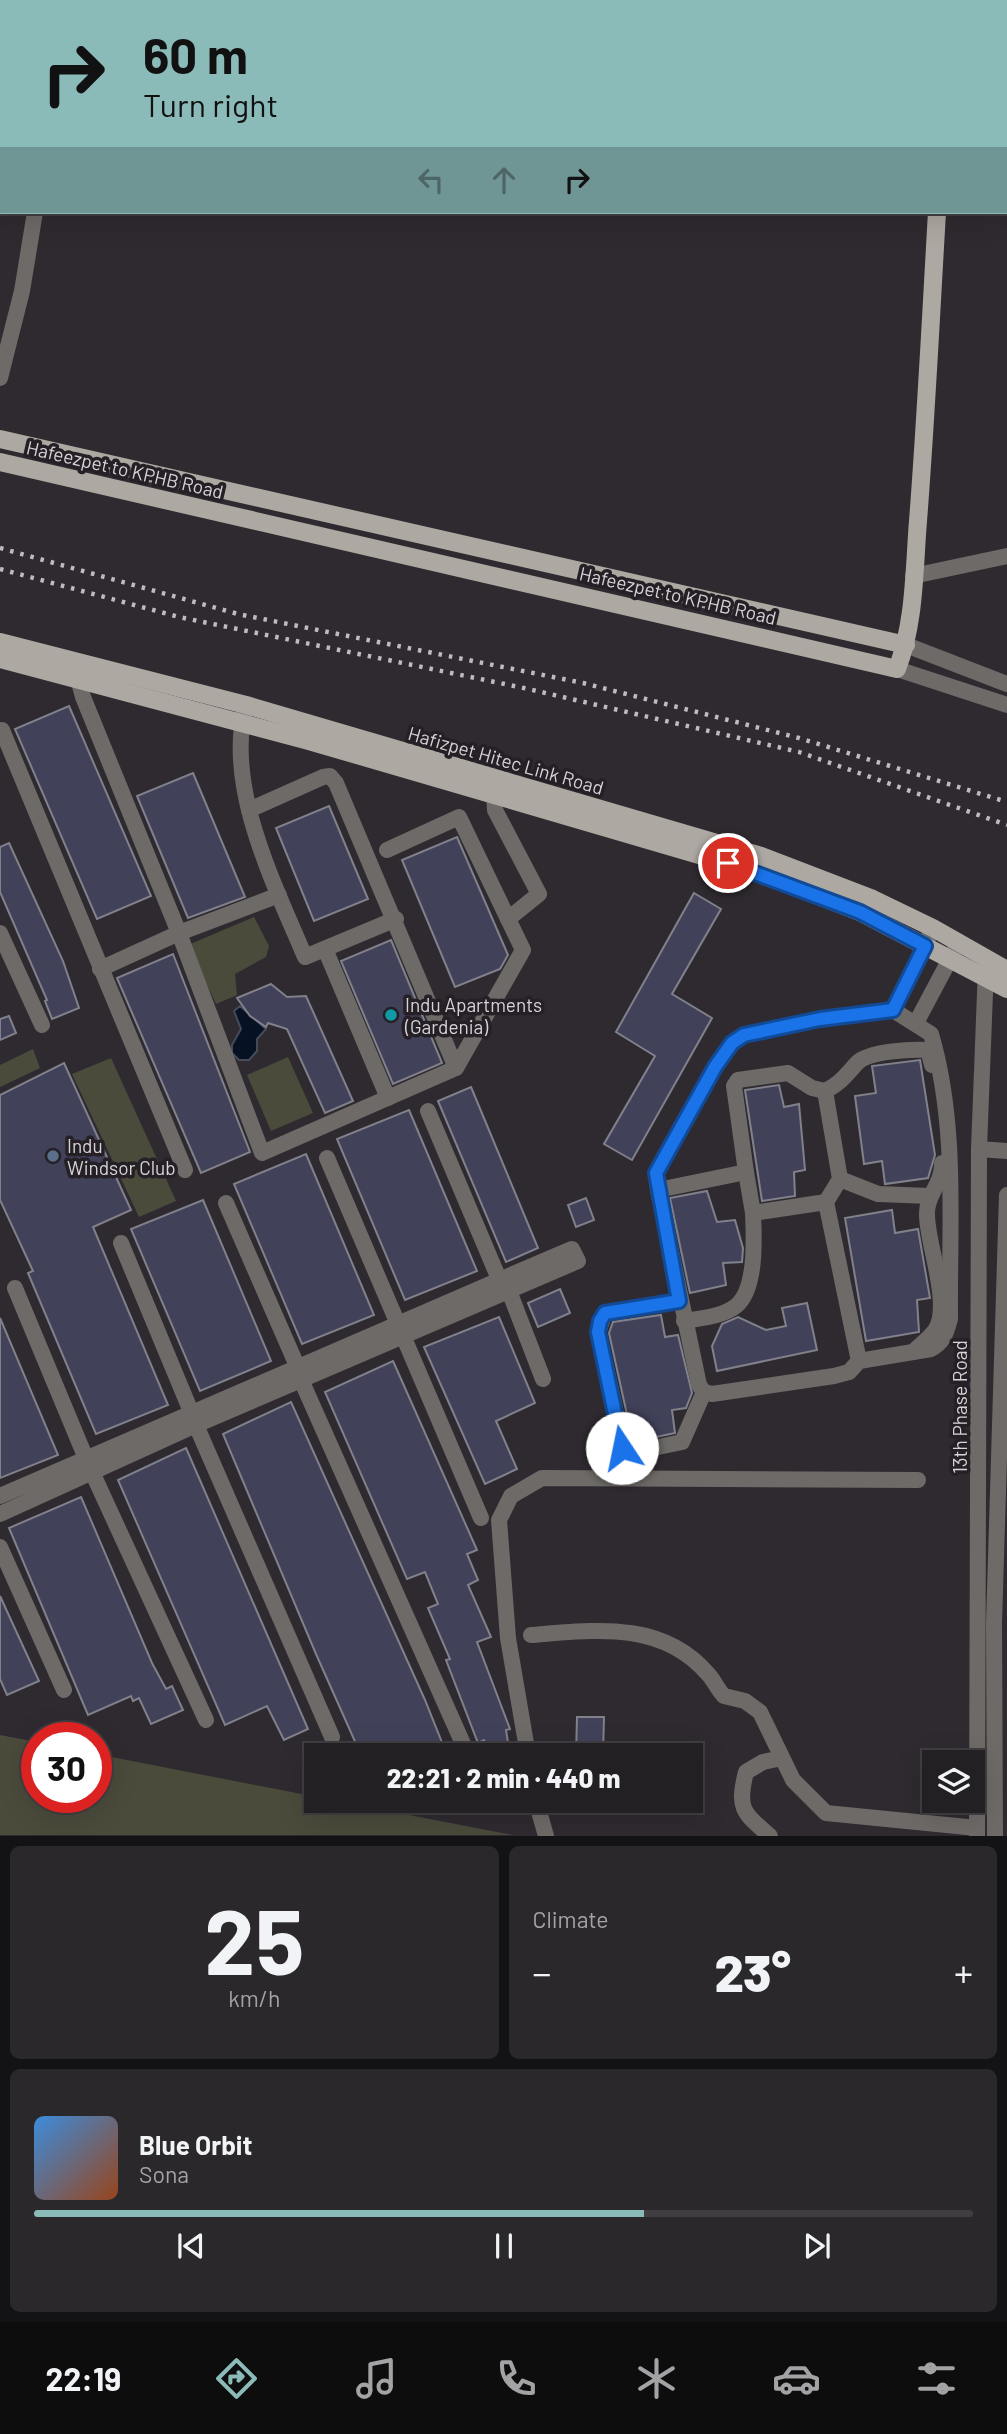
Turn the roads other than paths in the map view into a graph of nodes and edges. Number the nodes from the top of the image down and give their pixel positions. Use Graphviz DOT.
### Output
graph roads {
  1 [pos="35,214"];
  2 [pos="937,214"];
  3 [pos="0,378"];
  4 [pos="0,439"];
  5 [pos="0,462"];
  6 [pos="1007,556"];
  7 [pos="913,576"];
  8 [pos="0,642"];
  9 [pos="906,645"];
  10 [pos="0,659"];
  11 [pos="897,669"];
  12 [pos="78,678"];
  13 [pos="1007,684"];
  14 [pos="246,705"];
  15 [pos="1007,705"];
  16 [pos="241,723"];
  17 [pos="2,730"];
  18 [pos="494,794"];
  19 [pos="250,810"];
  20 [pos="387,850"];
  21 [pos="279,895"];
  22 [pos="396,919"];
  23 [pos="508,919"];
  24 [pos="933,928"];
  25 [pos="0,933"];
  26 [pos="179,933"];
  27 [pos="958,942"];
  28 [pos="925,946"];
  29 [pos="326,949"];
  30 [pos="986,958"];
  31 [pos="949,959"];
  32 [pos="100,969"];
  33 [pos="1007,970"];
  34 [pos="985,978"];
  35 [pos="1007,989"];
  36 [pos="893,1010"];
  37 [pos="916,1023"];
  38 [pos="42,1026"];
  39 [pos="456,1068"];
  40 [pos="825,1091"];
  41 [pos="388,1098"];
  42 [pos="428,1111"];
  43 [pos="979,1149"];
  44 [pos="1007,1151"];
  45 [pos="327,1158"];
  46 [pos="185,1170"];
  47 [pos="746,1172"];
  48 [pos="839,1179"];
  49 [pos="658,1190"];
  50 [pos="1007,1195"];
  51 [pos="930,1196"];
  52 [pos="825,1202"];
  53 [pos="226,1203"];
  54 [pos="753,1213"];
  55 [pos="121,1243"];
  56 [pos="504,1285"];
  57 [pos="15,1288"];
  58 [pos="679,1301"];
  59 [pos="684,1321"];
  60 [pos="401,1330"];
  61 [pos="913,1352"];
  62 [pos="859,1361"];
  63 [pos="300,1375"];
  64 [pos="543,1379"];
  65 [pos="704,1392"];
  66 [pos="194,1419"];
  67 [pos="90,1466"];
  68 [pos="918,1480"];
  69 [pos="0,1496"];
  70 [pos="0,1514"];
  71 [pos="481,1518"];
  72 [pos="0,1547"];
  73 [pos="531,1635"];
  74 [pos="64,1690"];
  75 [pos="206,1720"];
  76 [pos="332,1737"];
  77 [pos="463,1743"];
  78 [pos="526,1743"];
  79 [pos="782,1758"];
  80 [pos="539,1813"];
  81 [pos="999,1830"];
  82 [pos="977,1832"];
  83 [pos="546,1836"];
  84 [pos="770,1836"];
  1 -- 3 [label="street"];
  2 -- 7 [label="main road"];
  4 -- 9 [label="main road"];
  5 -- 11 [label="main road, Hafeezpet to KPHB Road"];
  6 -- 7 [label="street"];
  7 -- 9 [label="main road"];
  8 -- 14 [label="main road, Hafizpet Hitec Link Road"];
  9 -- 11 [label="main road"];
  9 -- 13 [label="street"];
  10 -- 12 [label="main road"];
  11 -- 15 [label="street"];
  12 -- 16 [label="main road"];
  12 -- 26 [label="street"];
  14 -- 16 [label="street"];
  14 -- 24 [label="main road, Hafizpet Hitec Link Road"];
  16 -- 18 [label="main road"];
  16 -- 19 [label="street"];
  17 -- 32 [label="street"];
  18 -- 23 [label="street"];
  18 -- 28 [label="main road"];
  19 -- 21 [label="street"];
  19 -- 22 [label="street"];
  20 -- 23 [label="street"];
  21 -- 26 [label="street"];
  21 -- 29 [label="street"];
  22 -- 29 [label="street"];
  22 -- 39 [label="street"];
  23 -- 39 [label="street"];
  24 -- 27 [label="main road, Hafizpet Hitec Link Road"];
  24 -- 28 [label="street"];
  25 -- 38 [label="street"];
  26 -- 32 [label="street"];
  26 -- 41 [label="street"];
  27 -- 30 [label="main road, Hafizpet Hitec Link Road"];
  27 -- 31 [label="street"];
  28 -- 31 [label="main road"];
  28 -- 36 [label="street"];
  29 -- 41 [label="street"];
  30 -- 33 [label="main road, Hafizpet Hitec Link Road"];
  30 -- 34 [label="street, 13th Phase Road"];
  31 -- 34 [label="main road"];
  31 -- 37 [label="street"];
  32 -- 46 [label="street"];
  34 -- 35 [label="main road"];
  34 -- 43 [label="street, 13th Phase Road"];
  36 -- 37 [label="street"];
  36 -- 49 [label="street"];
  37 -- 61 [label="street"];
  39 -- 41 [label="street"];
  40 -- 47 [label="street"];
  40 -- 48 [label="street"];
  40 -- 51 [label="street"];
  42 -- 56 [label="street"];
  43 -- 44 [label="street"];
  43 -- 82 [label="street, 13th Phase Road"];
  45 -- 60 [label="street"];
  47 -- 49 [label="street"];
  47 -- 54 [label="street"];
  48 -- 51 [label="street"];
  48 -- 52 [label="street"];
  49 -- 58 [label="street"];
  50 -- 81 [label="street"];
  51 -- 61 [label="street"];
  52 -- 54 [label="street"];
  52 -- 62 [label="street"];
  53 -- 63 [label="street"];
  54 -- 59 [label="street"];
  55 -- 66 [label="street"];
  56 -- 60 [label="street"];
  56 -- 64 [label="street"];
  57 -- 67 [label="street"];
  58 -- 59 [label="street"];
  58 -- 65 [label="street"];
  59 -- 65 [label="street"];
  60 -- 63 [label="street"];
  60 -- 71 [label="street"];
  61 -- 62 [label="street"];
  62 -- 65 [label="street"];
  63 -- 66 [label="street"];
  63 -- 77 [label="street"];
  66 -- 67 [label="street"];
  66 -- 76 [label="street"];
  67 -- 69 [label="street"];
  67 -- 70 [label="street"];
  67 -- 75 [label="street"];
  68 -- 78 [label="street"];
  72 -- 74 [label="street"];
  73 -- 79 [label="street"];
  79 -- 82 [label="street"];
  79 -- 84 [label="street"];
  80 -- 83 [label="street"];
}
